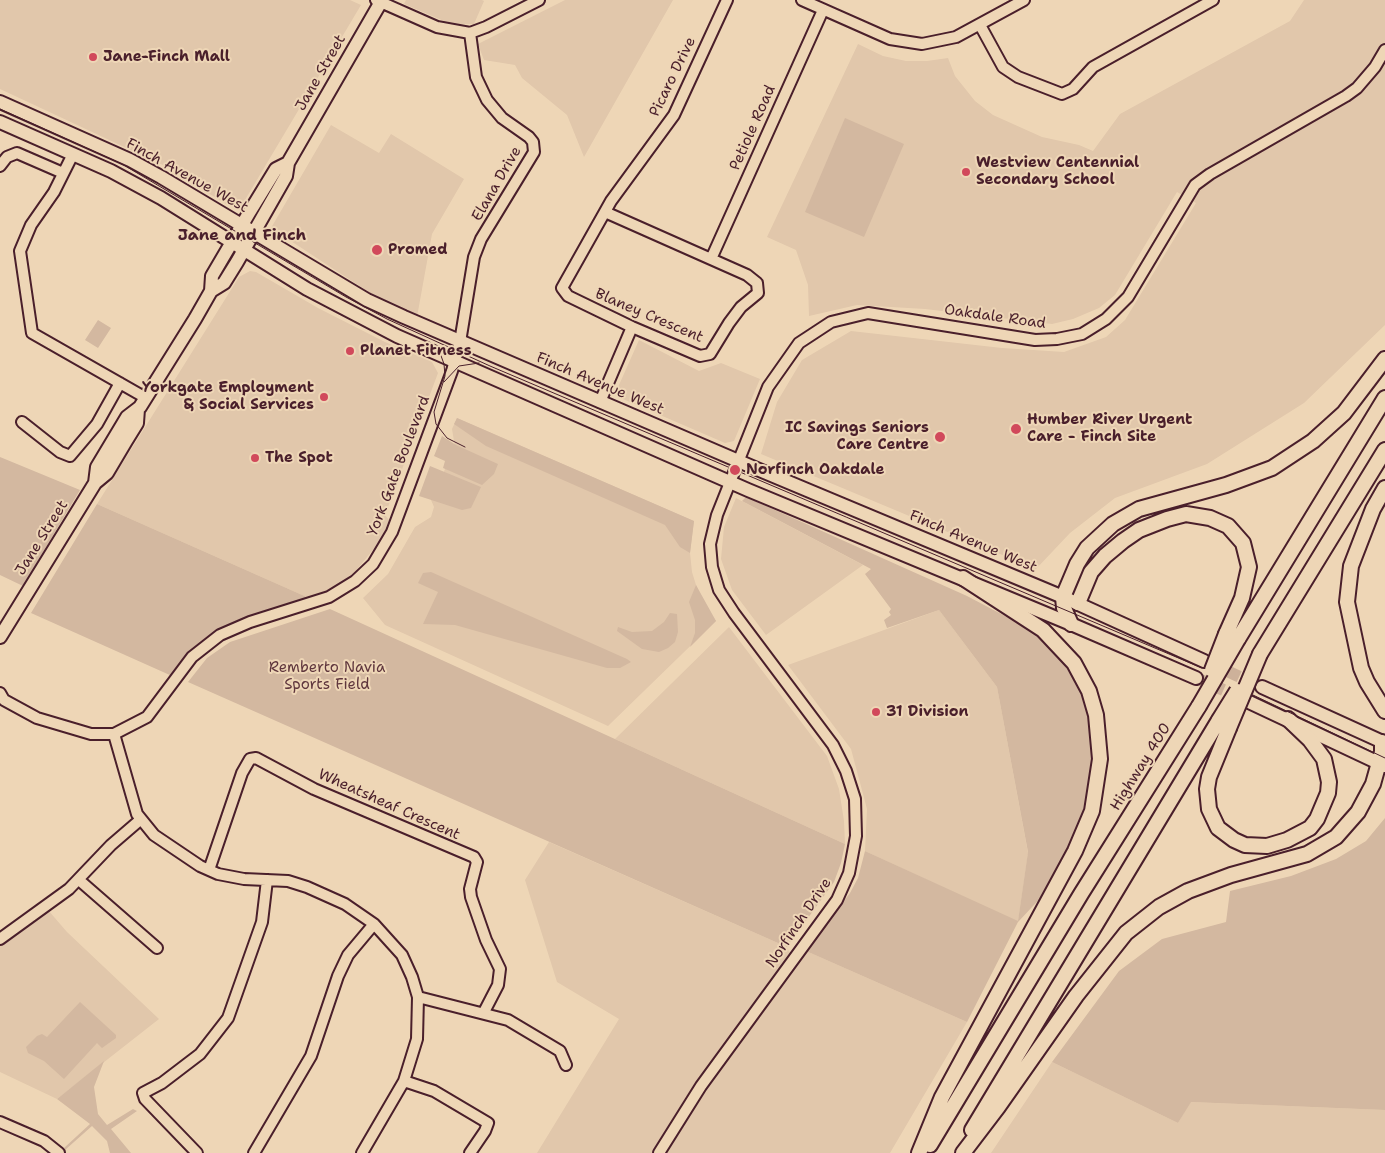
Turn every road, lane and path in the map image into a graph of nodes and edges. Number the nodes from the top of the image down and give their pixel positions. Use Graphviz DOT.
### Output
graph roads {
  1 [pos="538,0"];
  2 [pos="727,0"];
  3 [pos="802,0"];
  4 [pos="1024,0"];
  5 [pos="1213,0"];
  6 [pos="380,1"];
  7 [pos="823,10"];
  8 [pos="980,25"];
  9 [pos="470,33"];
  10 [pos="1385,50"];
  11 [pos="0,102"];
  12 [pos="0,122"];
  13 [pos="73,154"];
  14 [pos="0,166"];
  15 [pos="63,173"];
  16 [pos="604,212"];
  17 [pos="248,229"];
  18 [pos="232,243"];
  19 [pos="244,250"];
  20 [pos="712,259"];
  21 [pos="211,291"];
  22 [pos="632,327"];
  23 [pos="460,342"];
  24 [pos="1385,359"];
  25 [pos="455,361"];
  26 [pos="120,383"];
  27 [pos="146,398"];
  28 [pos="1385,398"];
  29 [pos="600,402"];
  30 [pos="22,422"];
  31 [pos="1385,450"];
  32 [pos="739,461"];
  33 [pos="730,481"];
  34 [pos="1385,488"];
  35 [pos="963,578"];
  36 [pos="1063,597"];
  37 [pos="1078,603"];
  38 [pos="1071,624"];
  39 [pos="1232,636"];
  40 [pos="0,637"];
  41 [pos="1204,661"];
  42 [pos="1196,678"];
  43 [pos="1262,687"];
  44 [pos="1,698"];
  45 [pos="1250,702"];
  46 [pos="1385,711"];
  47 [pos="1288,719"];
  48 [pos="1224,724"];
  49 [pos="114,734"];
  50 [pos="1383,743"];
  51 [pos="1382,765"];
  52 [pos="140,820"];
  53 [pos="209,870"];
  54 [pos="79,880"];
  55 [pos="267,880"];
  56 [pos="374,924"];
  57 [pos="0,939"];
  58 [pos="157,948"];
  59 [pos="418,997"];
  60 [pos="484,1012"];
  61 [pos="566,1065"];
  62 [pos="404,1081"];
  63 [pos="0,1122"];
  64 [pos="59,1153"];
  65 [pos="198,1153"];
  66 [pos="254,1153"];
  67 [pos="362,1153"];
  68 [pos="470,1153"];
  69 [pos="659,1153"];
  70 [pos="919,1153"];
  71 [pos="924,1153"];
  72 [pos="959,1153"];
  73 [pos="963,1153"];
  1 -- 9 [label="street"];
  2 -- 16 [label="street, Picaro Drive"];
  3 -- 7 [label="street"];
  4 -- 8 [label="street"];
  5 -- 8 [label="street"];
  6 -- 9 [label="street"];
  6 -- 17 [label="main road, Jane Street"];
  7 -- 8 [label="street"];
  7 -- 20 [label="street, Petiole Road"];
  9 -- 23 [label="street, Elana Drive"];
  10 -- 32 [label="street, Oakdale Road"];
  11 -- 17 [label="main road, Finch Avenue West"];
  12 -- 13 [label="main road"];
  13 -- 15 [label="street"];
  13 -- 18 [label="main road"];
  14 -- 15 [label="street"];
  15 -- 26 [label="street"];
  16 -- 20 [label="street, Blaney Crescent"];
  16 -- 22 [label="street, Blaney Crescent"];
  17 -- 18 [label="main road, Jane Street"];
  17 -- 19 [label="main road, Jane Street"];
  17 -- 23 [label="main road, Finch Avenue West"];
  18 -- 19 [label="main road"];
  18 -- 21 [label="main road, Jane Street"];
  19 -- 21 [label="main road, Jane Street"];
  19 -- 25 [label="main road"];
  20 -- 22 [label="street, Blaney Crescent"];
  21 -- 27 [label="main road, Jane Street"];
  22 -- 29 [label="street"];
  23 -- 25 [label="street, Elana Drive"];
  23 -- 29 [label="main road, Finch Avenue West"];
  24 -- 36 [label="highway"];
  25 -- 33 [label="main road"];
  25 -- 49 [label="street, York Gate Boulevard"];
  26 -- 27 [label="street"];
  26 -- 30 [label="street"];
  27 -- 40 [label="main road, Jane Street"];
  28 -- 39 [label="highway"];
  29 -- 32 [label="main road, Finch Avenue West"];
  31 -- 48 [label="highway, bridge"];
  32 -- 33 [label="street, Oakdale Road"];
  32 -- 36 [label="main road, Finch Avenue West"];
  33 -- 35 [label="main road"];
  33 -- 69 [label="street, Norfinch Drive"];
  34 -- 46 [label="highway"];
  35 -- 38 [label="main road"];
  35 -- 70 [label="highway"];
  36 -- 37 [label="main road, Finch Avenue West"];
  36 -- 38 [label="highway"];
  37 -- 39 [label="highway"];
  37 -- 41 [label="main road, Finch Avenue West"];
  38 -- 42 [label="main road"];
  39 -- 71 [label="highway, Highway 400, bridge"];
  43 -- 50 [label="main road"];
  44 -- 49 [label="street, York Gate Boulevard"];
  45 -- 47 [label="main road"];
  47 -- 48 [label="highway"];
  47 -- 51 [label="main road"];
  48 -- 72 [label="highway"];
  49 -- 52 [label="street"];
  50 -- 51 [label="highway"];
  51 -- 73 [label="highway"];
  52 -- 53 [label="street"];
  52 -- 54 [label="street"];
  53 -- 55 [label="street"];
  53 -- 60 [label="street, Wheatsheaf Crescent"];
  54 -- 57 [label="street"];
  54 -- 58 [label="street"];
  55 -- 56 [label="street"];
  55 -- 65 [label="street"];
  56 -- 59 [label="street"];
  56 -- 66 [label="street"];
  59 -- 60 [label="street"];
  59 -- 62 [label="street"];
  60 -- 61 [label="street"];
  62 -- 67 [label="street"];
  62 -- 68 [label="street"];
  63 -- 64 [label="street"];
}
